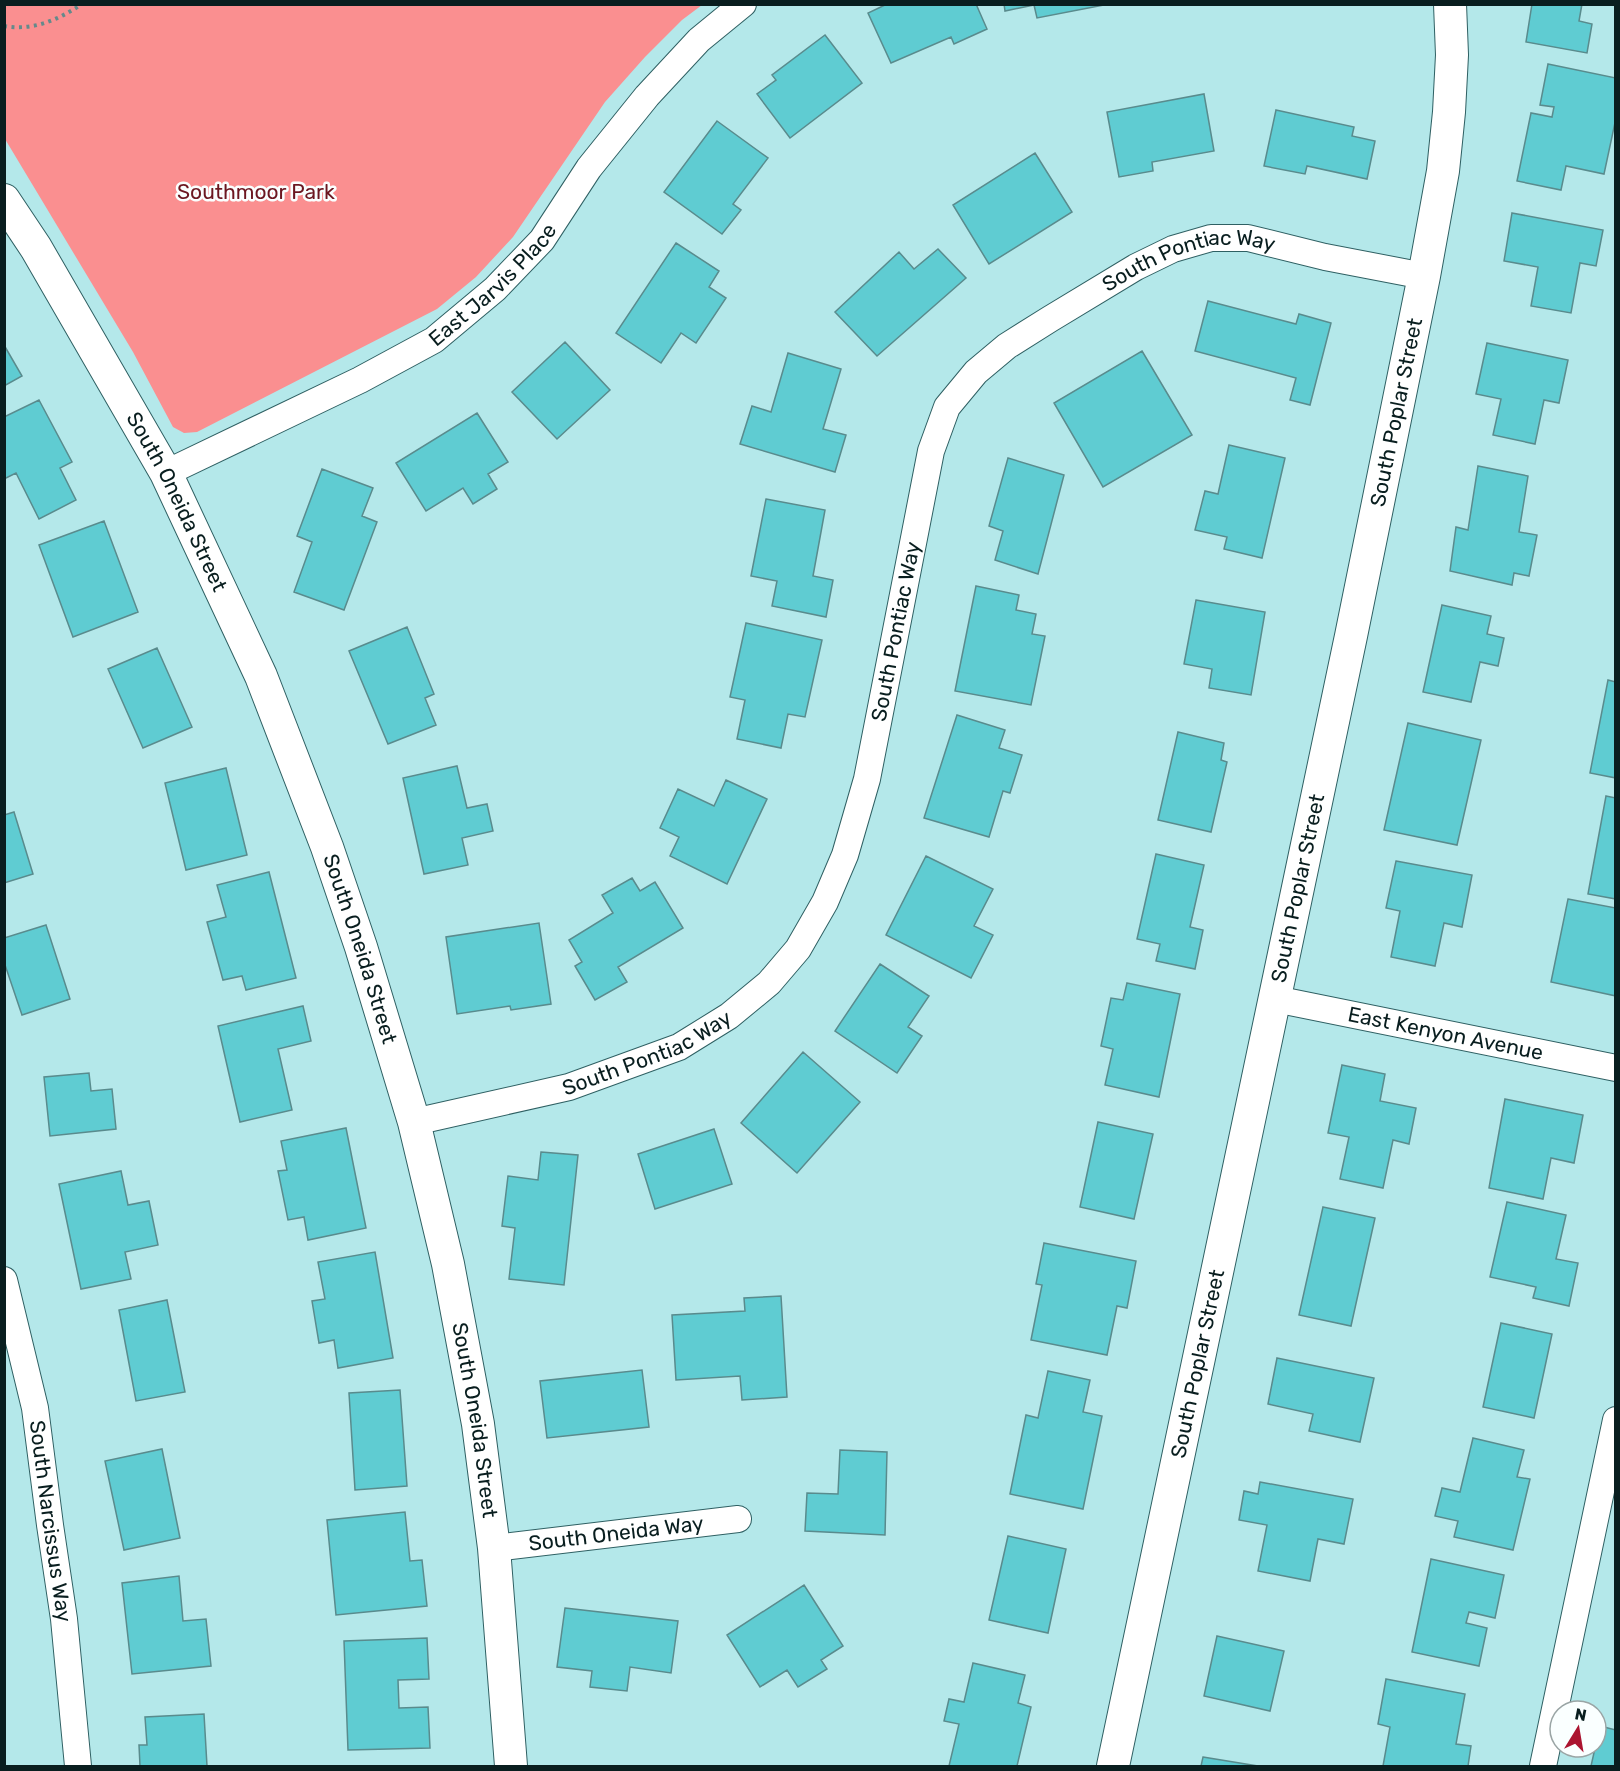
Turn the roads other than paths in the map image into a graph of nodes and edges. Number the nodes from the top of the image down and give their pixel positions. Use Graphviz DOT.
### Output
graph roads {
  1 [pos="743,4"];
  2 [pos="1450,4"];
  3 [pos="4,200"];
  4 [pos="1424,276"];
  5 [pos="166,472"];
  6 [pos="1275,999"];
  7 [pos="1616,1068"];
  8 [pos="414,1122"];
  9 [pos="4,1280"];
  10 [pos="1616,1420"];
  11 [pos="738,1519"];
  12 [pos="494,1548"];
  13 [pos="78,1767"];
  14 [pos="511,1767"];
  15 [pos="1113,1767"];
  16 [pos="1543,1767"];
  1 -- 5 [label="street, East Jarvis Place"];
  2 -- 4 [label="street, South Poplar Street"];
  3 -- 5 [label="street, South Oneida Street"];
  4 -- 6 [label="street, South Poplar Street"];
  4 -- 8 [label="street, South Pontiac Way"];
  5 -- 8 [label="street, South Oneida Street"];
  6 -- 7 [label="street, East Kenyon Avenue"];
  6 -- 15 [label="street, South Poplar Street"];
  8 -- 12 [label="street, South Oneida Street"];
  9 -- 13 [label="street, South Narcissus Way"];
  10 -- 16 [label="street"];
  11 -- 12 [label="street, South Oneida Way"];
  12 -- 14 [label="street, South Oneida Street"];
}
